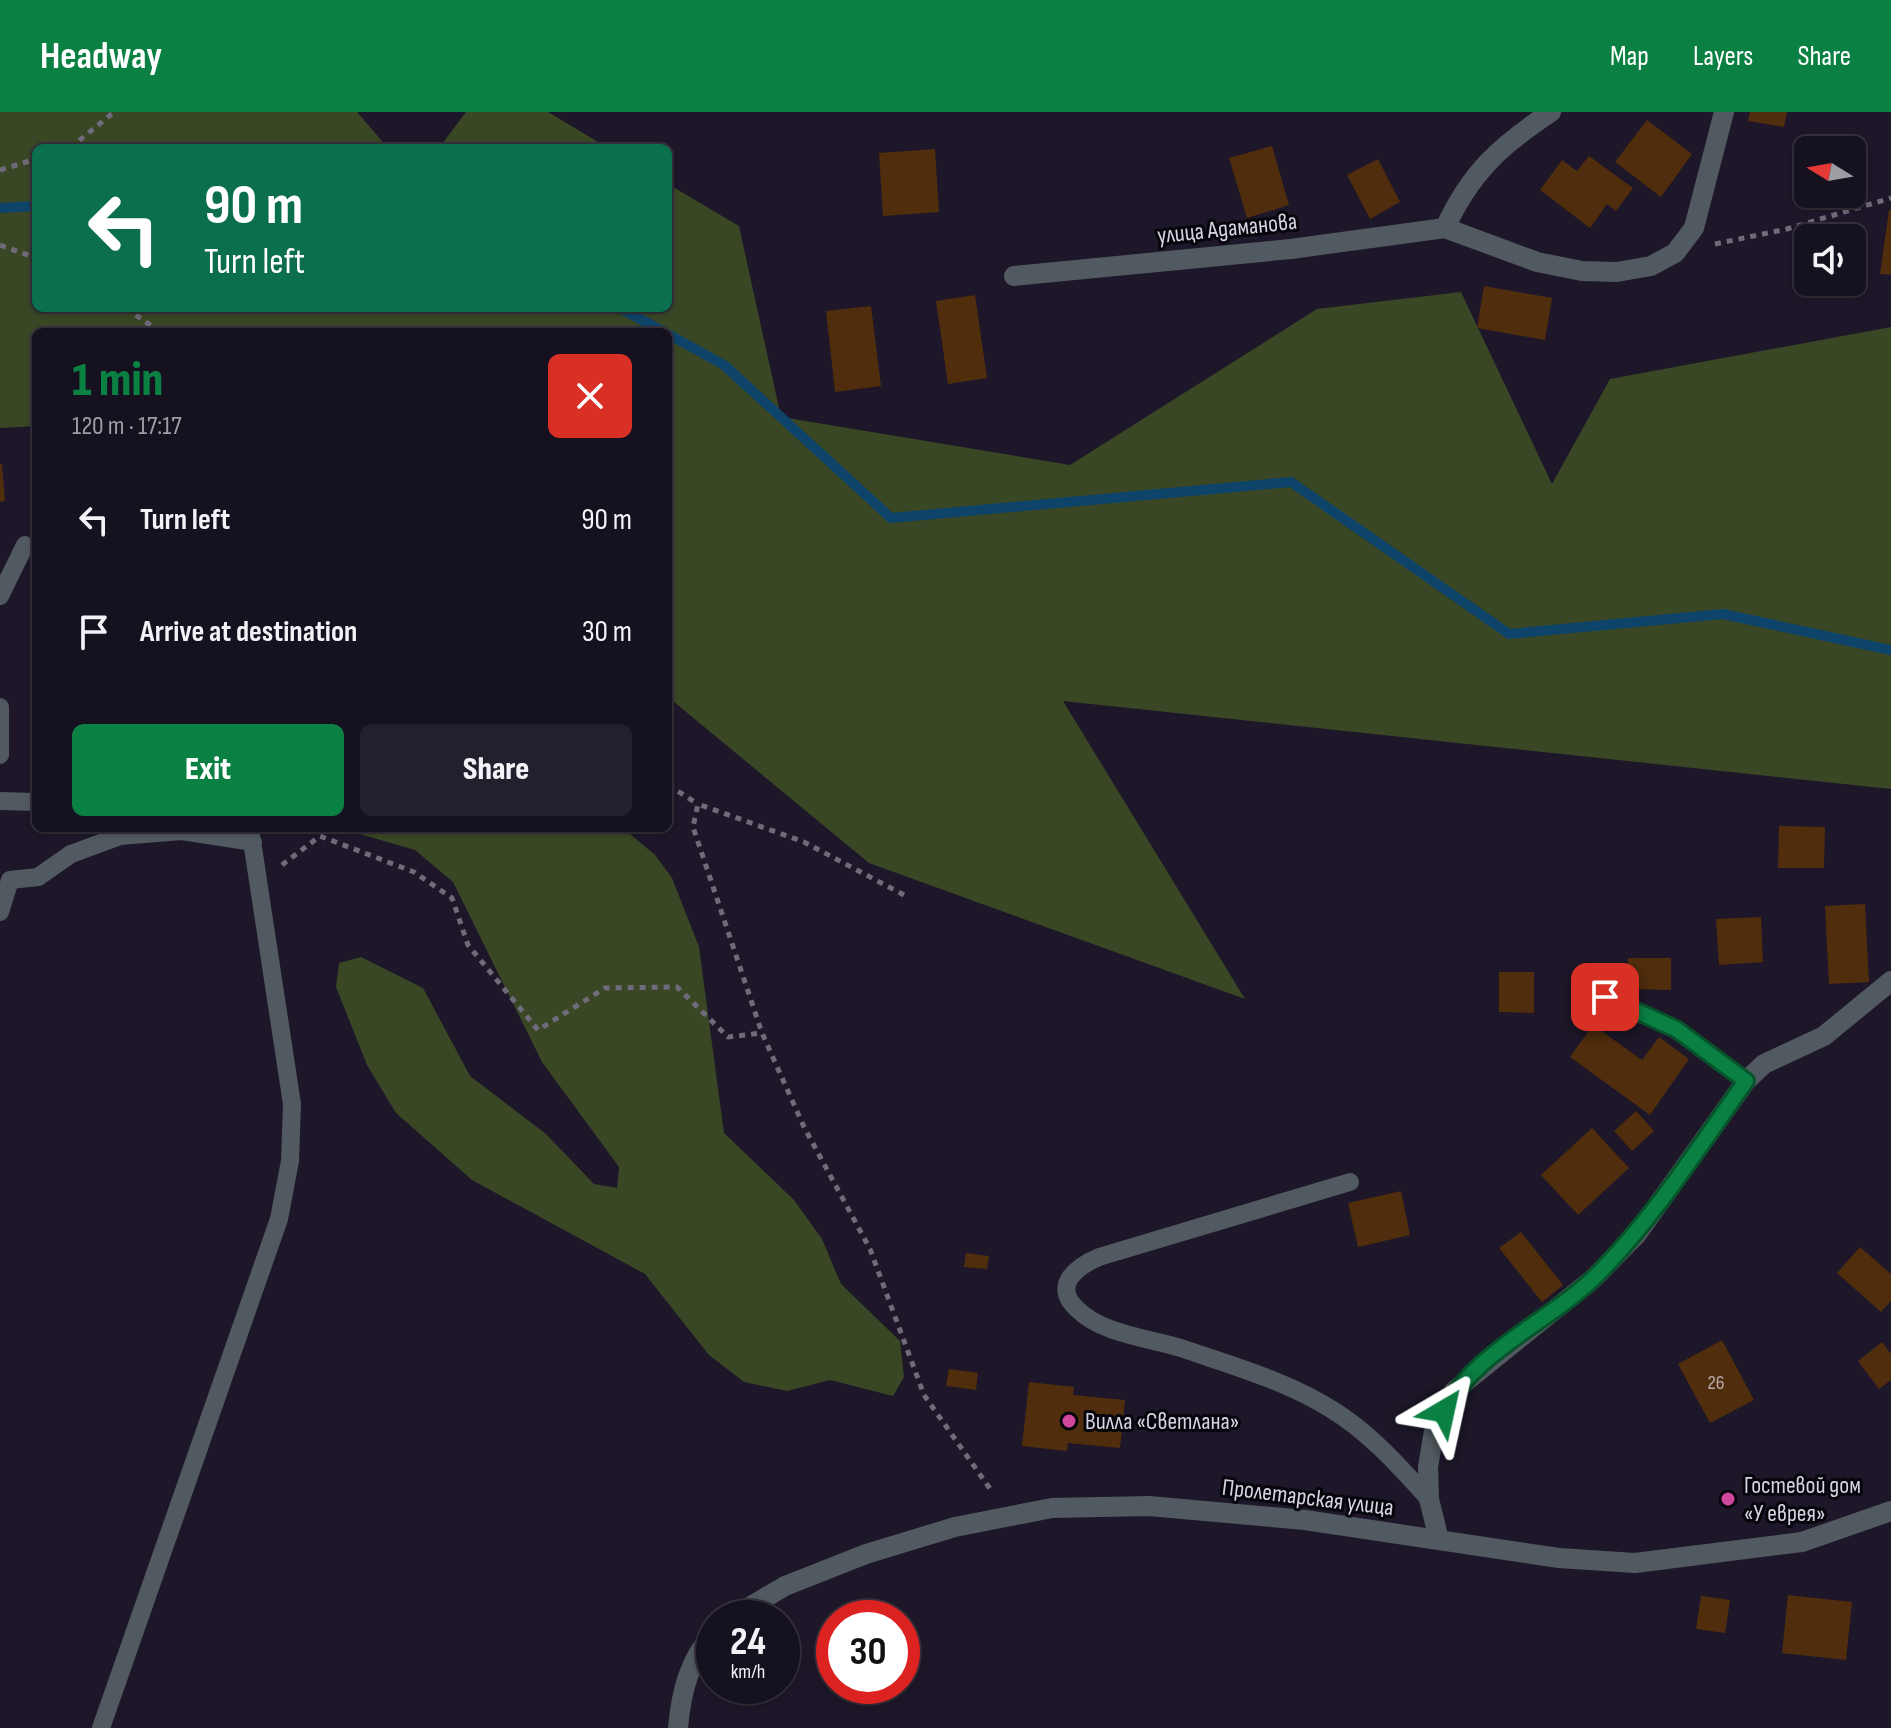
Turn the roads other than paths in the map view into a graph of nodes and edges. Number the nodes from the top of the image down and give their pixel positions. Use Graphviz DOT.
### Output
graph roads {
  1 [pos="1551,112"];
  2 [pos="1724,112"];
  3 [pos="1445,228"];
  4 [pos="1014,276"];
  5 [pos="31,545"];
  6 [pos="0,559"];
  7 [pos="0,596"];
  8 [pos="0,707"];
  9 [pos="0,755"];
  10 [pos="0,801"];
  11 [pos="32,802"];
  12 [pos="170,832"];
  13 [pos="200,832"];
  14 [pos="252,835"];
  15 [pos="5,877"];
  16 [pos="0,912"];
  17 [pos="1891,981"];
  18 [pos="1605,997"];
  19 [pos="1746,1081"];
  20 [pos="1350,1182"];
  21 [pos="1429,1499"];
  22 [pos="1891,1511"];
  23 [pos="1439,1540"];
  24 [pos="761,1600"];
  25 [pos="696,1658"];
  26 [pos="101,1728"];
  27 [pos="678,1728"];
  1 -- 3 [label="street"];
  2 -- 3 [label="street, улица Адаманова"];
  3 -- 4 [label="street, улица Адаманова"];
  5 -- 6 [label="lane"];
  5 -- 7 [label="lane"];
  8 -- 9 [label="lane"];
  10 -- 11 [label="lane"];
  12 -- 15 [label="lane"];
  13 -- 14 [label="lane"];
  14 -- 26 [label="lane"];
  15 -- 16 [label="lane"];
  17 -- 19 [label="street"];
  18 -- 19 [label="lane"];
  19 -- 21 [label="street"];
  20 -- 21 [label="lane"];
  21 -- 23 [label="street"];
  22 -- 23 [label="street, Пролетарская улица"];
  23 -- 24 [label="street, Пролетарская улица"];
  25 -- 27 [label="street"];
}
